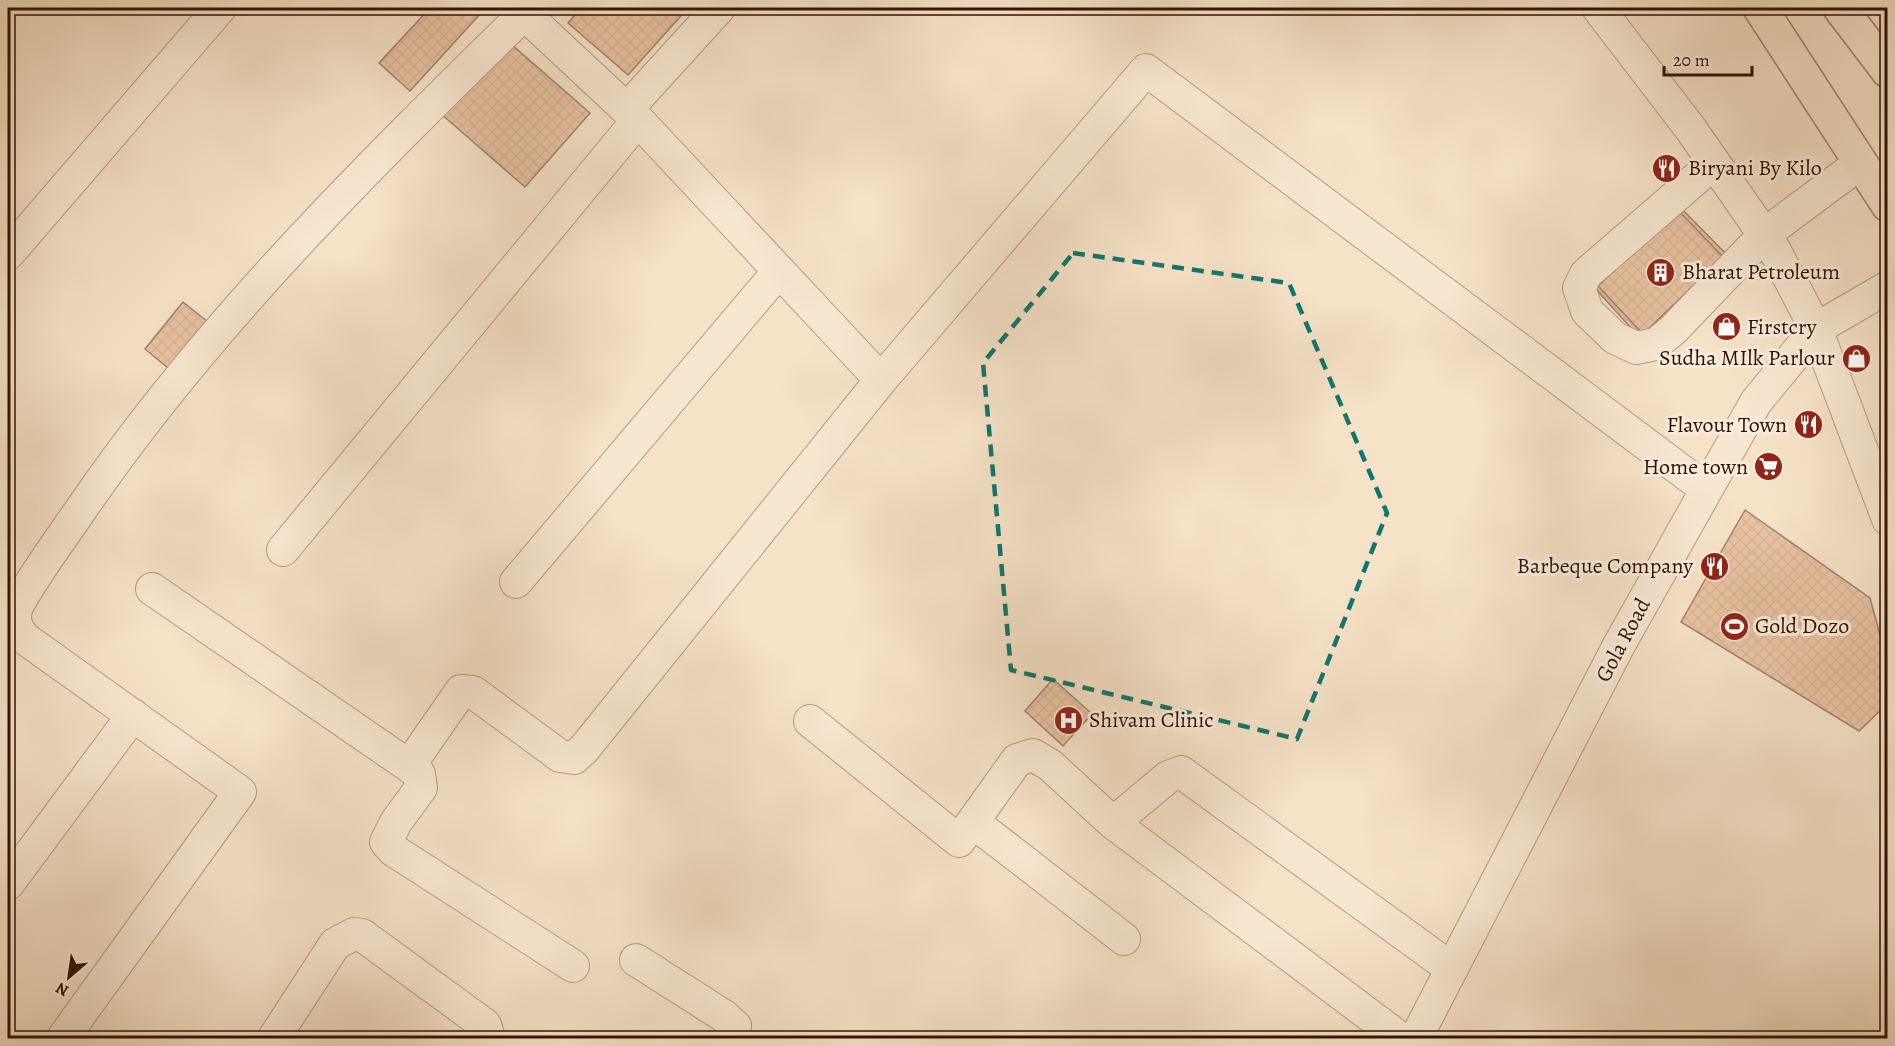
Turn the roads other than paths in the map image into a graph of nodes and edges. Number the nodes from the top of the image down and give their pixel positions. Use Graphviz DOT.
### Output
graph roads {
  1 [pos="220,8"];
  2 [pos="719,8"];
  3 [pos="1598,8"];
  4 [pos="1760,8"];
  5 [pos="1840,8"];
  6 [pos="521,10"];
  7 [pos="1887,71"];
  8 [pos="632,114"];
  9 [pos="1714,163"];
  10 [pos="1859,164"];
  11 [pos="1887,205"];
  12 [pos="1765,234"];
  13 [pos="8,254"];
  14 [pos="779,271"];
  15 [pos="1887,287"];
  16 [pos="1816,329"];
  17 [pos="881,380"];
  18 [pos="1706,489"];
  19 [pos="1887,519"];
  20 [pos="283,550"];
  21 [pos="516,582"];
  22 [pos="152,589"];
  23 [pos="11,622"];
  24 [pos="133,715"];
  25 [pos="810,721"];
  26 [pos="409,766"];
  27 [pos="973,822"];
  28 [pos="1113,823"];
  29 [pos="8,884"];
  30 [pos="1124,939"];
  31 [pos="636,960"];
  32 [pos="573,966"];
  33 [pos="1452,969"];
  34 [pos="63,1038"];
  35 [pos="274,1038"];
  36 [pos="489,1038"];
  37 [pos="734,1038"];
  38 [pos="1400,1038"];
  39 [pos="1416,1038"];
  1 -- 13 [label="street"];
  2 -- 8 [label="street"];
  3 -- 9 [label="street"];
  4 -- 10 [label="highway"];
  5 -- 7 [label="highway"];
  6 -- 8 [label="street"];
  6 -- 23 [label="street"];
  8 -- 14 [label="street"];
  8 -- 20 [label="street"];
  9 -- 12 [label="street"];
  9 -- 12 [label="street"];
  10 -- 11 [label="highway"];
  10 -- 12 [label="street"];
  12 -- 16 [label="street"];
  14 -- 17 [label="street"];
  14 -- 21 [label="street"];
  15 -- 16 [label="street, Gola Road"];
  16 -- 18 [label="street, Gola Road"];
  16 -- 19 [label="street"];
  17 -- 18 [label="street"];
  17 -- 26 [label="street"];
  18 -- 33 [label="street, Gola Road"];
  22 -- 26 [label="street"];
  23 -- 24 [label="street"];
  24 -- 29 [label="street"];
  24 -- 34 [label="street"];
  25 -- 27 [label="street"];
  26 -- 32 [label="street"];
  27 -- 28 [label="street"];
  27 -- 30 [label="street"];
  28 -- 33 [label="street"];
  28 -- 38 [label="street"];
  31 -- 37 [label="street"];
  33 -- 39 [label="street, Gola Road"];
  35 -- 36 [label="street"];
}
